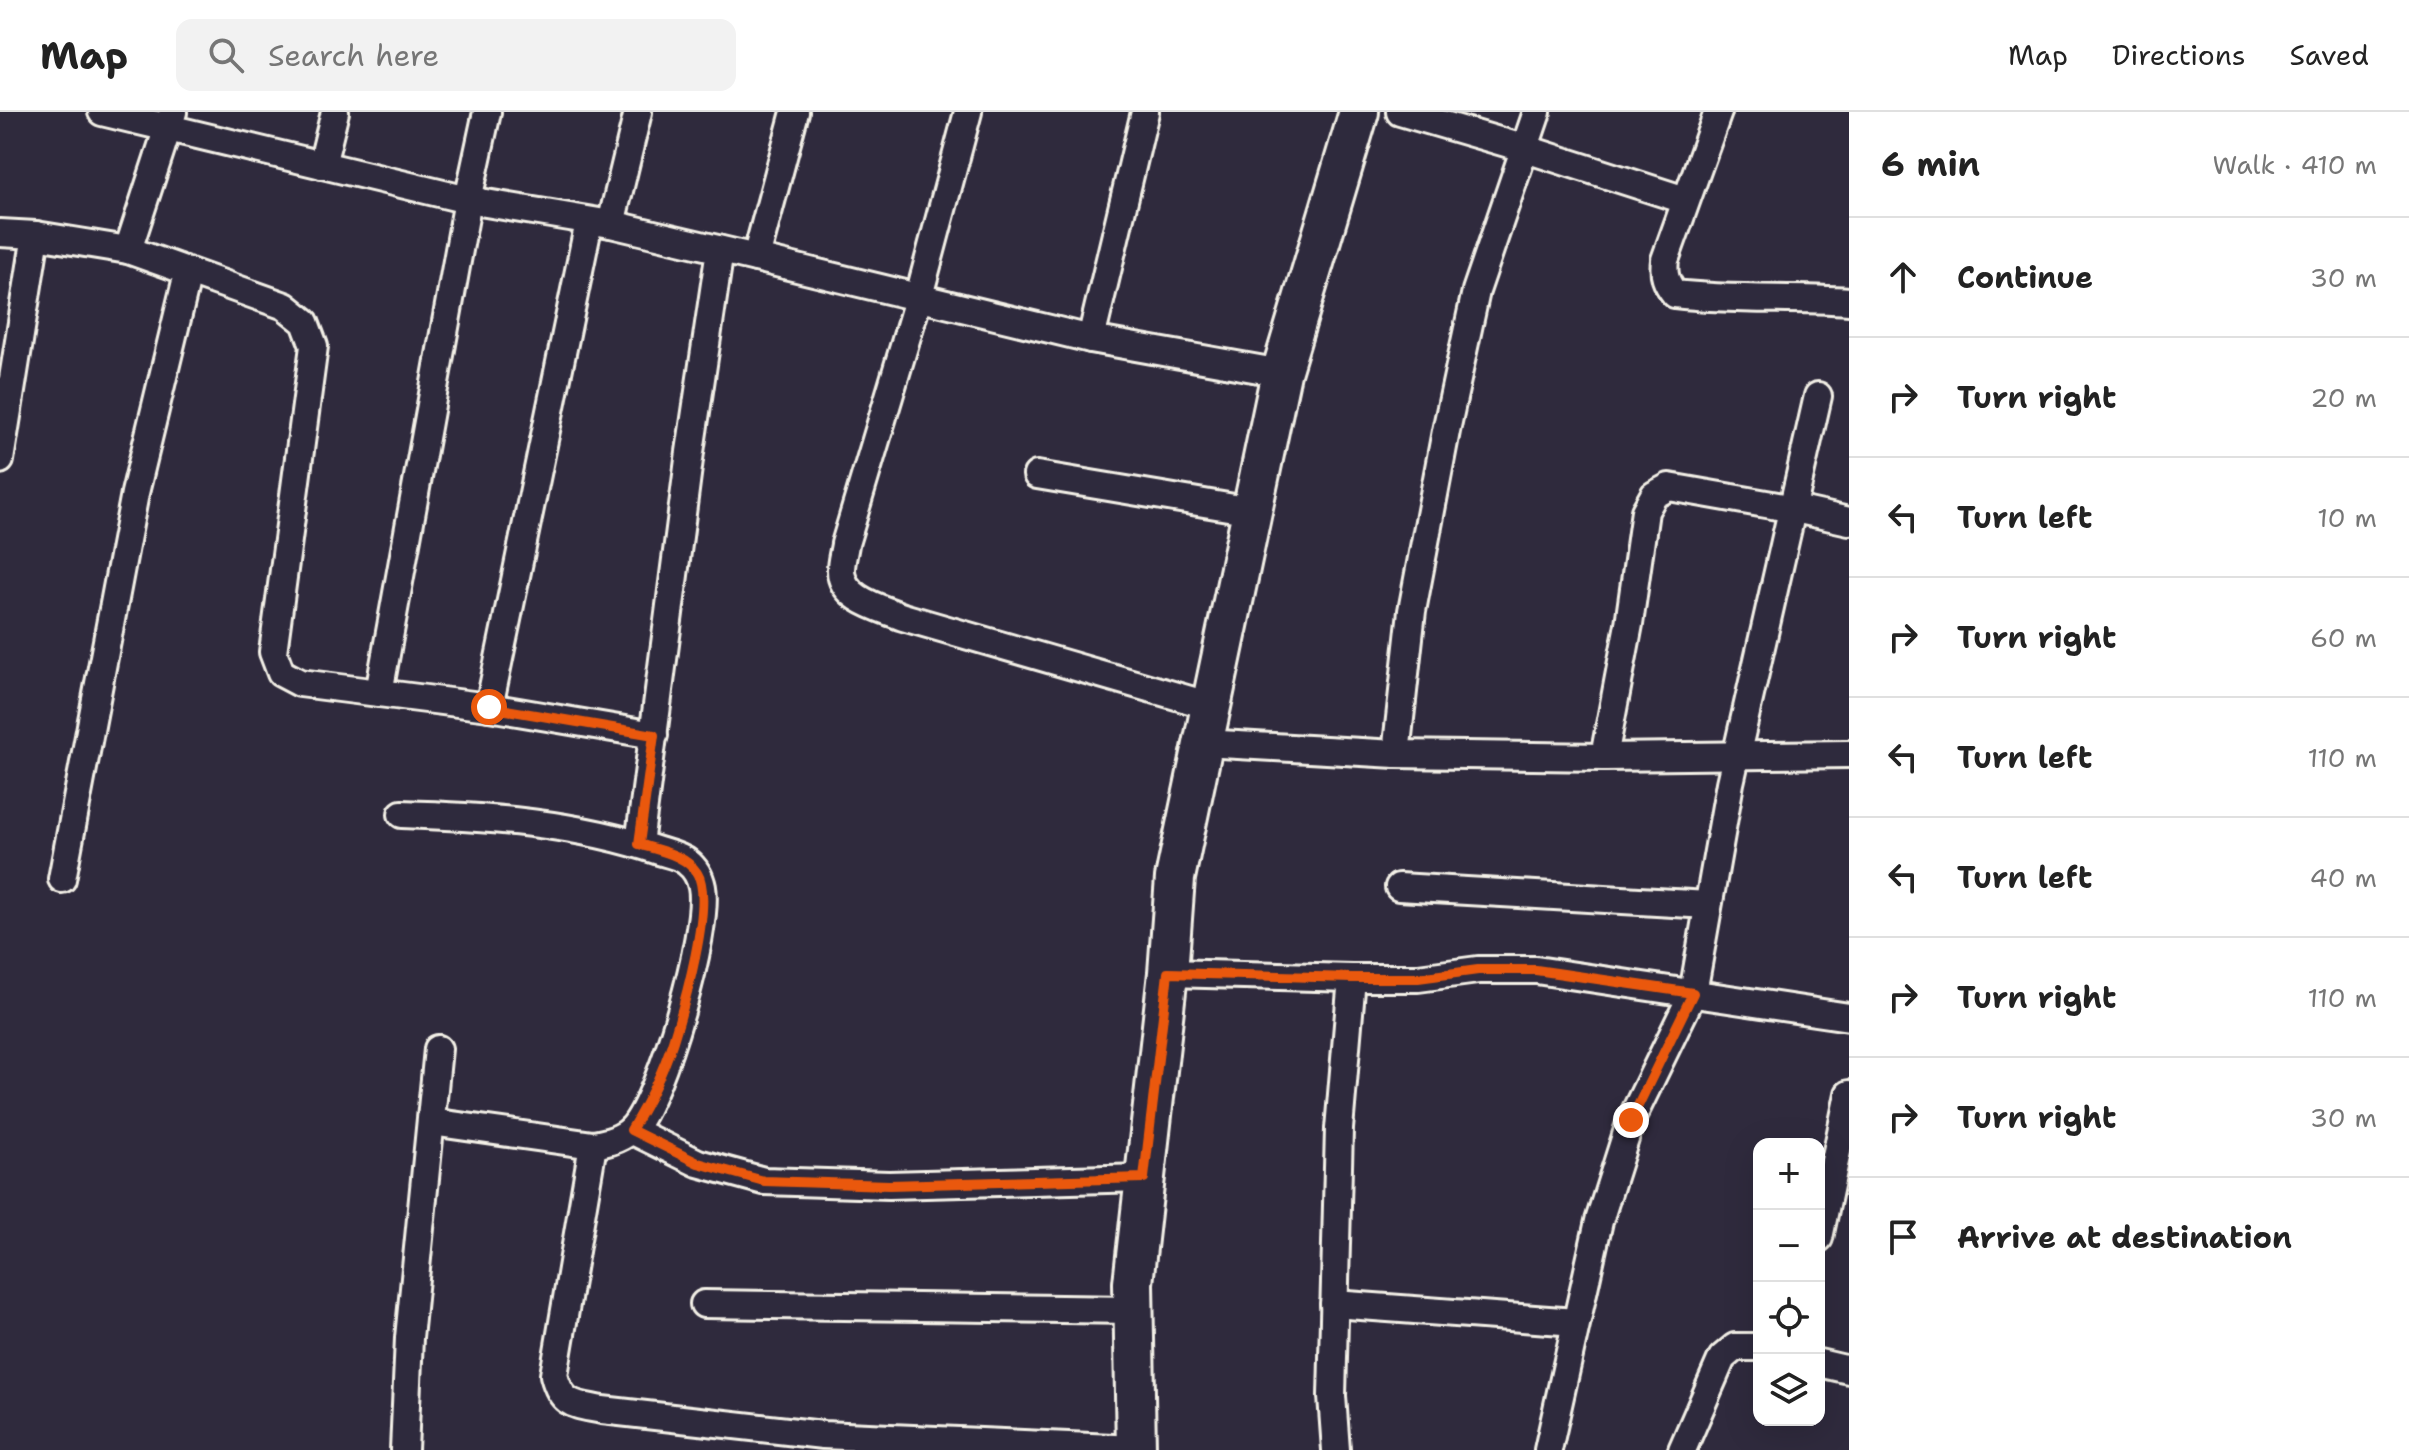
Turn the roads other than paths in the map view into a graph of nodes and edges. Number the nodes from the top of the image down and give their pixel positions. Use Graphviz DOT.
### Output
graph roads {
  1 [pos="102,112"];
  2 [pos="335,112"];
  3 [pos="487,112"];
  4 [pos="638,112"];
  5 [pos="795,112"];
  6 [pos="968,112"];
  7 [pos="1145,112"];
  8 [pos="1359,112"];
  9 [pos="1400,112"];
  10 [pos="1537,112"];
  11 [pos="1718,112"];
  12 [pos="171,119"];
  13 [pos="1523,148"];
  14 [pos="322,165"];
  15 [pos="468,200"];
  16 [pos="1685,200"];
  17 [pos="600,223"];
  18 [pos="0,233"];
  19 [pos="36,235"];
  20 [pos="128,250"];
  21 [pos="720,250"];
  22 [pos="756,258"];
  23 [pos="188,273"];
  24 [pos="919,296"];
  25 [pos="1849,301"];
  26 [pos="1091,339"];
  27 [pos="1281,373"];
  28 [pos="1818,396"];
  29 [pos="0,460"];
  30 [pos="1037,475"];
  31 [pos="1795,509"];
  32 [pos="1252,511"];
  33 [pos="1849,521"];
  34 [pos="379,693"];
  35 [pos="1211,706"];
  36 [pos="489,707"];
  37 [pos="654,735"];
  38 [pos="1203,743"];
  39 [pos="1396,754"];
  40 [pos="1849,754"];
  41 [pos="1737,756"];
  42 [pos="1604,757"];
  43 [pos="402,814"];
  44 [pos="639,844"];
  45 [pos="62,879"];
  46 [pos="1399,887"];
  47 [pos="1708,905"];
  48 [pos="1168,973"];
  49 [pos="1352,978"];
  50 [pos="1693,993"];
  51 [pos="1849,1017"];
  52 [pos="438,1049"];
  53 [pos="1849,1094"];
  54 [pos="431,1122"];
  55 [pos="631,1130"];
  56 [pos="593,1145"];
  57 [pos="1144,1178"];
  58 [pos="1825,1210"];
  59 [pos="704,1304"];
  60 [pos="1334,1304"];
  61 [pos="1134,1310"];
  62 [pos="1576,1322"];
  63 [pos="1753,1347"];
  64 [pos="1825,1364"];
  65 [pos="1849,1370"];
  66 [pos="404,1450"];
  67 [pos="1136,1450"];
  68 [pos="1336,1450"];
  69 [pos="1548,1450"];
  70 [pos="1682,1450"];
  1 -- 12 [label="street"];
  2 -- 14 [label="street"];
  3 -- 15 [label="street"];
  4 -- 17 [label="street"];
  5 -- 22 [label="street"];
  6 -- 24 [label="street"];
  7 -- 26 [label="street"];
  8 -- 27 [label="main road"];
  9 -- 13 [label="street"];
  10 -- 13 [label="street"];
  11 -- 16 [label="street"];
  12 -- 14 [label="street"];
  12 -- 20 [label="street"];
  13 -- 16 [label="street"];
  13 -- 39 [label="street"];
  14 -- 15 [label="street"];
  15 -- 17 [label="street"];
  15 -- 34 [label="street"];
  16 -- 25 [label="street"];
  17 -- 21 [label="street"];
  17 -- 36 [label="street"];
  18 -- 19 [label="street"];
  19 -- 20 [label="street"];
  19 -- 29 [label="street"];
  20 -- 23 [label="street"];
  21 -- 22 [label="street"];
  21 -- 37 [label="street"];
  22 -- 24 [label="street"];
  23 -- 34 [label="street"];
  23 -- 45 [label="street"];
  24 -- 26 [label="street"];
  24 -- 35 [label="street"];
  26 -- 27 [label="street"];
  27 -- 32 [label="main road"];
  28 -- 31 [label="street"];
  30 -- 32 [label="street"];
  31 -- 33 [label="street"];
  31 -- 41 [label="street"];
  31 -- 42 [label="street"];
  32 -- 35 [label="main road"];
  34 -- 36 [label="street"];
  35 -- 38 [label="main road"];
  36 -- 37 [label="street"];
  37 -- 44 [label="street"];
  38 -- 39 [label="street"];
  38 -- 48 [label="main road"];
  39 -- 42 [label="street"];
  40 -- 41 [label="street"];
  41 -- 42 [label="street"];
  41 -- 47 [label="street"];
  43 -- 44 [label="street"];
  44 -- 55 [label="street"];
  46 -- 47 [label="street"];
  47 -- 50 [label="street"];
  48 -- 49 [label="street"];
  48 -- 57 [label="main road"];
  49 -- 50 [label="street"];
  49 -- 60 [label="street"];
  50 -- 51 [label="street"];
  50 -- 62 [label="street"];
  52 -- 54 [label="street"];
  53 -- 58 [label="street"];
  54 -- 56 [label="street"];
  54 -- 66 [label="street"];
  55 -- 56 [label="street"];
  55 -- 57 [label="street"];
  56 -- 67 [label="street"];
  57 -- 61 [label="main road"];
  59 -- 61 [label="street"];
  60 -- 62 [label="street"];
  60 -- 68 [label="street"];
  61 -- 67 [label="main road"];
  62 -- 69 [label="street"];
  63 -- 70 [label="street"];
  64 -- 65 [label="street"];
}
